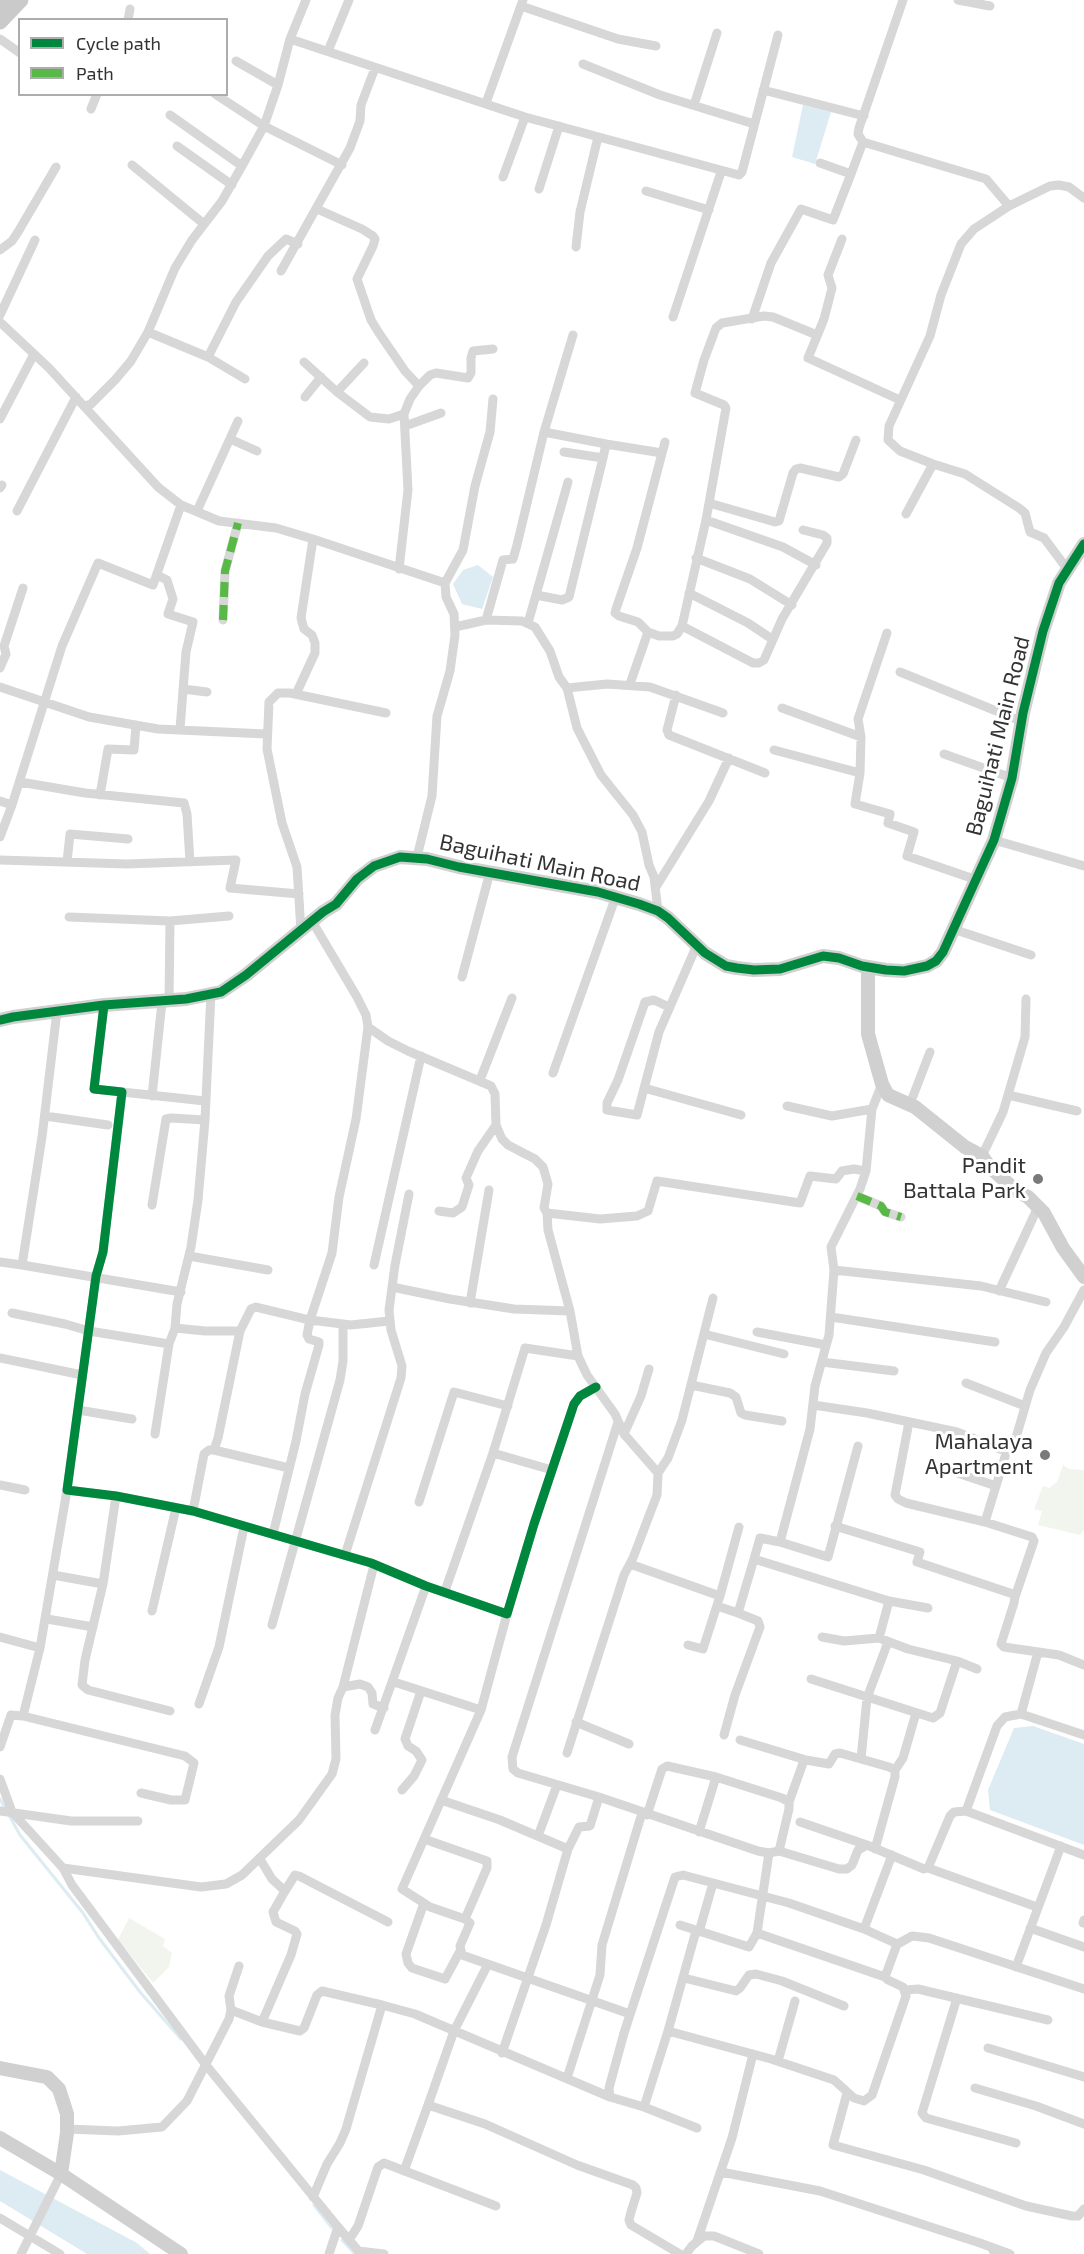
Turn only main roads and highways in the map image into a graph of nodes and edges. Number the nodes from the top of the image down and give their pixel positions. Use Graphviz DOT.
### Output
graph roads {
  1 [pos="6,0"];
  2 [pos="21,0"];
  3 [pos="0,6"];
  4 [pos="0,22"];
  1 -- 3 [label="main road"];
  2 -- 4 [label="main road"];
}
